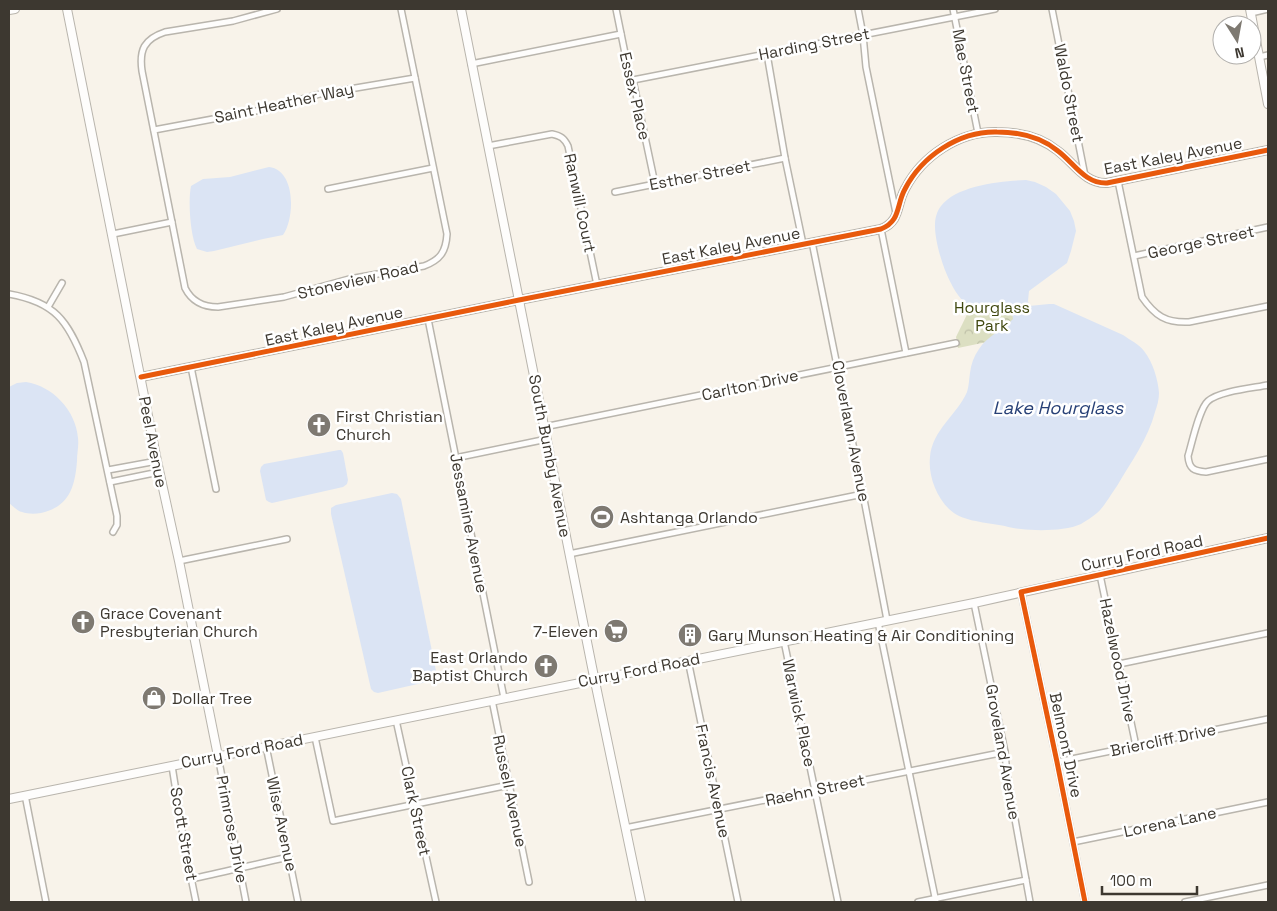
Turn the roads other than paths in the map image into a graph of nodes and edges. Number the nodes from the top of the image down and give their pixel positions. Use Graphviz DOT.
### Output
graph roads {
  1 [pos="15,9"];
  2 [pos="67,9"];
  3 [pos="277,9"];
  4 [pos="402,9"];
  5 [pos="461,9"];
  6 [pos="616,9"];
  7 [pos="858,9"];
  8 [pos="954,9"];
  9 [pos="995,9"];
  10 [pos="1052,9"];
  11 [pos="1268,9"];
  12 [pos="9,10"];
  13 [pos="1250,11"];
  14 [pos="955,17"];
  15 [pos="621,34"];
  16 [pos="863,35"];
  17 [pos="767,54"];
  18 [pos="471,64"];
  19 [pos="1261,65"];
  20 [pos="415,78"];
  21 [pos="633,80"];
  22 [pos="1268,104"];
  23 [pos="154,130"];
  24 [pos="978,133"];
  25 [pos="488,146"];
  26 [pos="1268,150"];
  27 [pos="785,158"];
  28 [pos="433,168"];
  29 [pos="1086,177"];
  30 [pos="1118,181"];
  31 [pos="655,184"];
  32 [pos="328,189"];
  33 [pos="615,192"];
  34 [pos="896,214"];
  35 [pos="172,222"];
  36 [pos="1268,228"];
  37 [pos="881,229"];
  38 [pos="113,234"];
  39 [pos="812,242"];
  40 [pos="803,244"];
  41 [pos="1134,256"];
  42 [pos="62,283"];
  43 [pos="597,285"];
  44 [pos="9,294"];
  45 [pos="519,300"];
  46 [pos="1268,306"];
  47 [pos="48,307"];
  48 [pos="428,319"];
  49 [pos="956,343"];
  50 [pos="906,353"];
  51 [pos="190,367"];
  52 [pos="838,367"];
  53 [pos="141,377"];
  54 [pos="1268,384"];
  55 [pos="544,427"];
  56 [pos="547,440"];
  57 [pos="456,458"];
  58 [pos="1268,459"];
  59 [pos="157,460"];
  60 [pos="108,470"];
  61 [pos="159,472"];
  62 [pos="110,482"];
  63 [pos="216,488"];
  64 [pos="864,494"];
  65 [pos="113,532"];
  66 [pos="1268,538"];
  67 [pos="287,539"];
  68 [pos="569,554"];
  69 [pos="178,560"];
  70 [pos="1100,575"];
  71 [pos="1021,592"];
  72 [pos="974,603"];
  73 [pos="887,620"];
  74 [pos="878,622"];
  75 [pos="1268,633"];
  76 [pos="784,641"];
  77 [pos="688,660"];
  78 [pos="1120,664"];
  79 [pos="594,679"];
  80 [pos="504,698"];
  81 [pos="492,700"];
  82 [pos="1268,719"];
  83 [pos="396,720"];
  84 [pos="315,737"];
  85 [pos="266,746"];
  86 [pos="1136,746"];
  87 [pos="1005,752"];
  88 [pos="218,756"];
  89 [pos="1057,762"];
  90 [pos="172,766"];
  91 [pos="910,770"];
  92 [pos="509,785"];
  93 [pos="815,790"];
  94 [pos="25,795"];
  95 [pos="9,799"];
  96 [pos="1268,802"];
  97 [pos="414,804"];
  98 [pos="719,810"];
  99 [pos="626,828"];
  100 [pos="1072,842"];
  101 [pos="289,857"];
  102 [pos="240,868"];
  103 [pos="191,879"];
  104 [pos="1026,880"];
  105 [pos="528,882"];
  106 [pos="1268,885"];
  107 [pos="936,900"];
  108 [pos="46,902"];
  109 [pos="196,902"];
  110 [pos="246,902"];
  111 [pos="298,902"];
  112 [pos="436,902"];
  113 [pos="641,902"];
  114 [pos="738,902"];
  115 [pos="838,902"];
  116 [pos="918,902"];
  117 [pos="1030,902"];
  118 [pos="1085,902"];
  119 [pos="1185,902"];
  1 -- 12 [label="street"];
  2 -- 38 [label="street, Peel Avenue"];
  3 -- 23 [label="street, Stoneview Road"];
  4 -- 20 [label="street, Stoneview Road"];
  5 -- 18 [label="street, South Bumby Avenue"];
  6 -- 15 [label="street, Essex Place"];
  7 -- 16 [label="street"];
  8 -- 14 [label="street, Mae Street"];
  9 -- 14 [label="street, Harding Street"];
  10 -- 29 [label="street, Waldo Street"];
  11 -- 13 [label="street"];
  14 -- 16 [label="street, Harding Street"];
  14 -- 24 [label="street, Mae Street"];
  15 -- 18 [label="street"];
  15 -- 21 [label="street, Essex Place"];
  16 -- 17 [label="street, Harding Street"];
  16 -- 34 [label="street"];
  17 -- 21 [label="street, Harding Street"];
  17 -- 27 [label="street"];
  18 -- 25 [label="street, South Bumby Avenue"];
  19 -- 22 [label="street"];
  20 -- 23 [label="street, Saint Heather Way"];
  20 -- 28 [label="street, Stoneview Road"];
  21 -- 31 [label="street, Essex Place"];
  23 -- 35 [label="street, Stoneview Road"];
  24 -- 29 [label="street, East Kaley Avenue"];
  24 -- 34 [label="street, East Kaley Avenue"];
  25 -- 43 [label="street, Ranwill Court"];
  25 -- 45 [label="street, South Bumby Avenue"];
  26 -- 30 [label="street, East Kaley Avenue"];
  27 -- 31 [label="street, Esther Street"];
  27 -- 40 [label="street"];
  28 -- 32 [label="street"];
  28 -- 35 [label="street, Stoneview Road"];
  29 -- 30 [label="street, East Kaley Avenue"];
  30 -- 41 [label="street"];
  31 -- 33 [label="street, Esther Street"];
  34 -- 37 [label="street, East Kaley Avenue"];
  35 -- 38 [label="street"];
  36 -- 41 [label="street, George Street"];
  37 -- 39 [label="street, East Kaley Avenue"];
  37 -- 50 [label="street"];
  38 -- 53 [label="street, Peel Avenue"];
  39 -- 40 [label="street, East Kaley Avenue"];
  39 -- 52 [label="street, Cloverlawn Avenue"];
  40 -- 43 [label="street, East Kaley Avenue"];
  41 -- 46 [label="street"];
  42 -- 47 [label="street"];
  43 -- 45 [label="street, East Kaley Avenue"];
  44 -- 47 [label="street"];
  45 -- 48 [label="street, East Kaley Avenue"];
  45 -- 55 [label="street, South Bumby Avenue"];
  47 -- 60 [label="street"];
  48 -- 51 [label="street, East Kaley Avenue"];
  48 -- 57 [label="street, Jessamine Avenue"];
  49 -- 50 [label="street, Carlton Drive"];
  50 -- 52 [label="street, Carlton Drive"];
  51 -- 53 [label="street, East Kaley Avenue"];
  51 -- 63 [label="street"];
  52 -- 55 [label="street, Carlton Drive"];
  52 -- 64 [label="street, Cloverlawn Avenue"];
  53 -- 59 [label="street, Peel Avenue"];
  54 -- 58 [label="street"];
  55 -- 56 [label="street, South Bumby Avenue"];
  56 -- 57 [label="street"];
  56 -- 68 [label="street, South Bumby Avenue"];
  57 -- 80 [label="street, Jessamine Avenue"];
  59 -- 60 [label="street"];
  59 -- 61 [label="street, Peel Avenue"];
  60 -- 62 [label="street"];
  61 -- 62 [label="street"];
  61 -- 69 [label="street, Peel Avenue"];
  62 -- 65 [label="street"];
  64 -- 68 [label="street"];
  64 -- 73 [label="street, Cloverlawn Avenue"];
  66 -- 70 [label="street, Curry Ford Road"];
  67 -- 69 [label="street"];
  68 -- 79 [label="street, South Bumby Avenue"];
  69 -- 88 [label="street, Peel Avenue"];
  70 -- 71 [label="street, Curry Ford Road"];
  70 -- 78 [label="street, Hazelwood Drive"];
  71 -- 72 [label="street, Curry Ford Road"];
  71 -- 89 [label="street, Belmont Drive"];
  72 -- 73 [label="street, Curry Ford Road"];
  72 -- 87 [label="street, Groveland Avenue"];
  73 -- 74 [label="street, Curry Ford Road"];
  74 -- 76 [label="street, Curry Ford Road"];
  74 -- 91 [label="street"];
  75 -- 78 [label="street"];
  76 -- 77 [label="street, Curry Ford Road"];
  76 -- 93 [label="street, Warwick Place"];
  77 -- 79 [label="street, Curry Ford Road"];
  77 -- 98 [label="street, Francis Avenue"];
  78 -- 86 [label="street, Hazelwood Drive"];
  79 -- 80 [label="street, Curry Ford Road"];
  79 -- 99 [label="street, South Bumby Avenue"];
  80 -- 81 [label="street, Curry Ford Road"];
  81 -- 83 [label="street, Curry Ford Road"];
  81 -- 92 [label="street, Russell Avenue"];
  82 -- 86 [label="street, Briercliff Drive"];
  83 -- 84 [label="street, Curry Ford Road"];
  83 -- 97 [label="street, Clark Street"];
  84 -- 85 [label="street, Curry Ford Road"];
  84 -- 97 [label="street"];
  85 -- 88 [label="street, Curry Ford Road"];
  85 -- 101 [label="street, Wise Avenue"];
  86 -- 89 [label="street, Briercliff Drive"];
  87 -- 91 [label="street, Raehn Street"];
  87 -- 104 [label="street, Groveland Avenue"];
  88 -- 90 [label="street, Curry Ford Road"];
  88 -- 102 [label="street, Primrose Drive"];
  89 -- 100 [label="street, Belmont Drive"];
  90 -- 94 [label="street, Curry Ford Road"];
  90 -- 103 [label="street, Scott Street"];
  91 -- 93 [label="street, Raehn Street"];
  91 -- 107 [label="street"];
  92 -- 97 [label="street"];
  92 -- 105 [label="street, Russell Avenue"];
  93 -- 98 [label="street, Raehn Street"];
  93 -- 115 [label="street, Warwick Place"];
  94 -- 95 [label="street, Curry Ford Road"];
  94 -- 108 [label="street"];
  96 -- 100 [label="street, Lorena Lane"];
  97 -- 112 [label="street, Clark Street"];
  98 -- 99 [label="street, Raehn Street"];
  98 -- 114 [label="street, Francis Avenue"];
  99 -- 113 [label="street, South Bumby Avenue"];
  100 -- 118 [label="street, Belmont Drive"];
  101 -- 102 [label="street"];
  101 -- 111 [label="street, Wise Avenue"];
  102 -- 103 [label="street"];
  102 -- 110 [label="street, Primrose Drive"];
  103 -- 109 [label="street, Scott Street"];
  104 -- 107 [label="street"];
  104 -- 117 [label="street, Groveland Avenue"];
  106 -- 119 [label="street"];
  107 -- 116 [label="street"];
}
